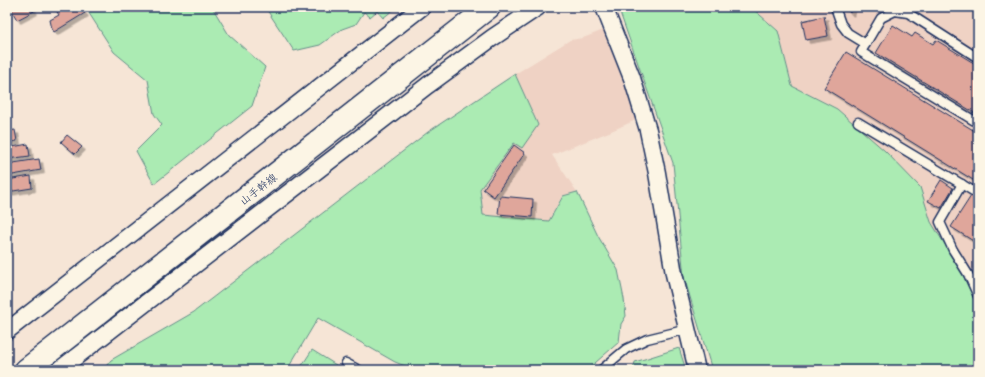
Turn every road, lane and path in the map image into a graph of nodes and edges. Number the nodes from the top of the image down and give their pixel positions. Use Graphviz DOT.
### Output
graph roads {
  1 [pos="422,7"];
  2 [pos="489,7"];
  3 [pos="495,7"];
  4 [pos="538,7"];
  5 [pos="604,7"];
  6 [pos="836,7"];
  7 [pos="471,16"];
  8 [pos="866,44"];
  9 [pos="978,58"];
  10 [pos="858,122"];
  11 [pos="978,123"];
  12 [pos="962,184"];
  13 [pos="978,194"];
  14 [pos="978,296"];
  15 [pos="688,329"];
  16 [pos="7,331"];
  17 [pos="346,363"];
  18 [pos="26,370"];
  19 [pos="59,370"];
  20 [pos="358,370"];
  21 [pos="601,370"];
  22 [pos="697,370"];
  1 -- 16 [label="street"];
  2 -- 7 [label="main road, 山手幹線"];
  3 -- 7 [label="main road"];
  4 -- 19 [label="street"];
  5 -- 15 [label="street"];
  6 -- 8 [label="lane"];
  7 -- 18 [label="main road, 山手幹線"];
  8 -- 9 [label="lane"];
  8 -- 11 [label="lane"];
  10 -- 12 [label="lane"];
  12 -- 13 [label="lane"];
  12 -- 14 [label="lane"];
  15 -- 21 [label="lane"];
  15 -- 22 [label="street"];
  17 -- 20 [label="lane"];
}
